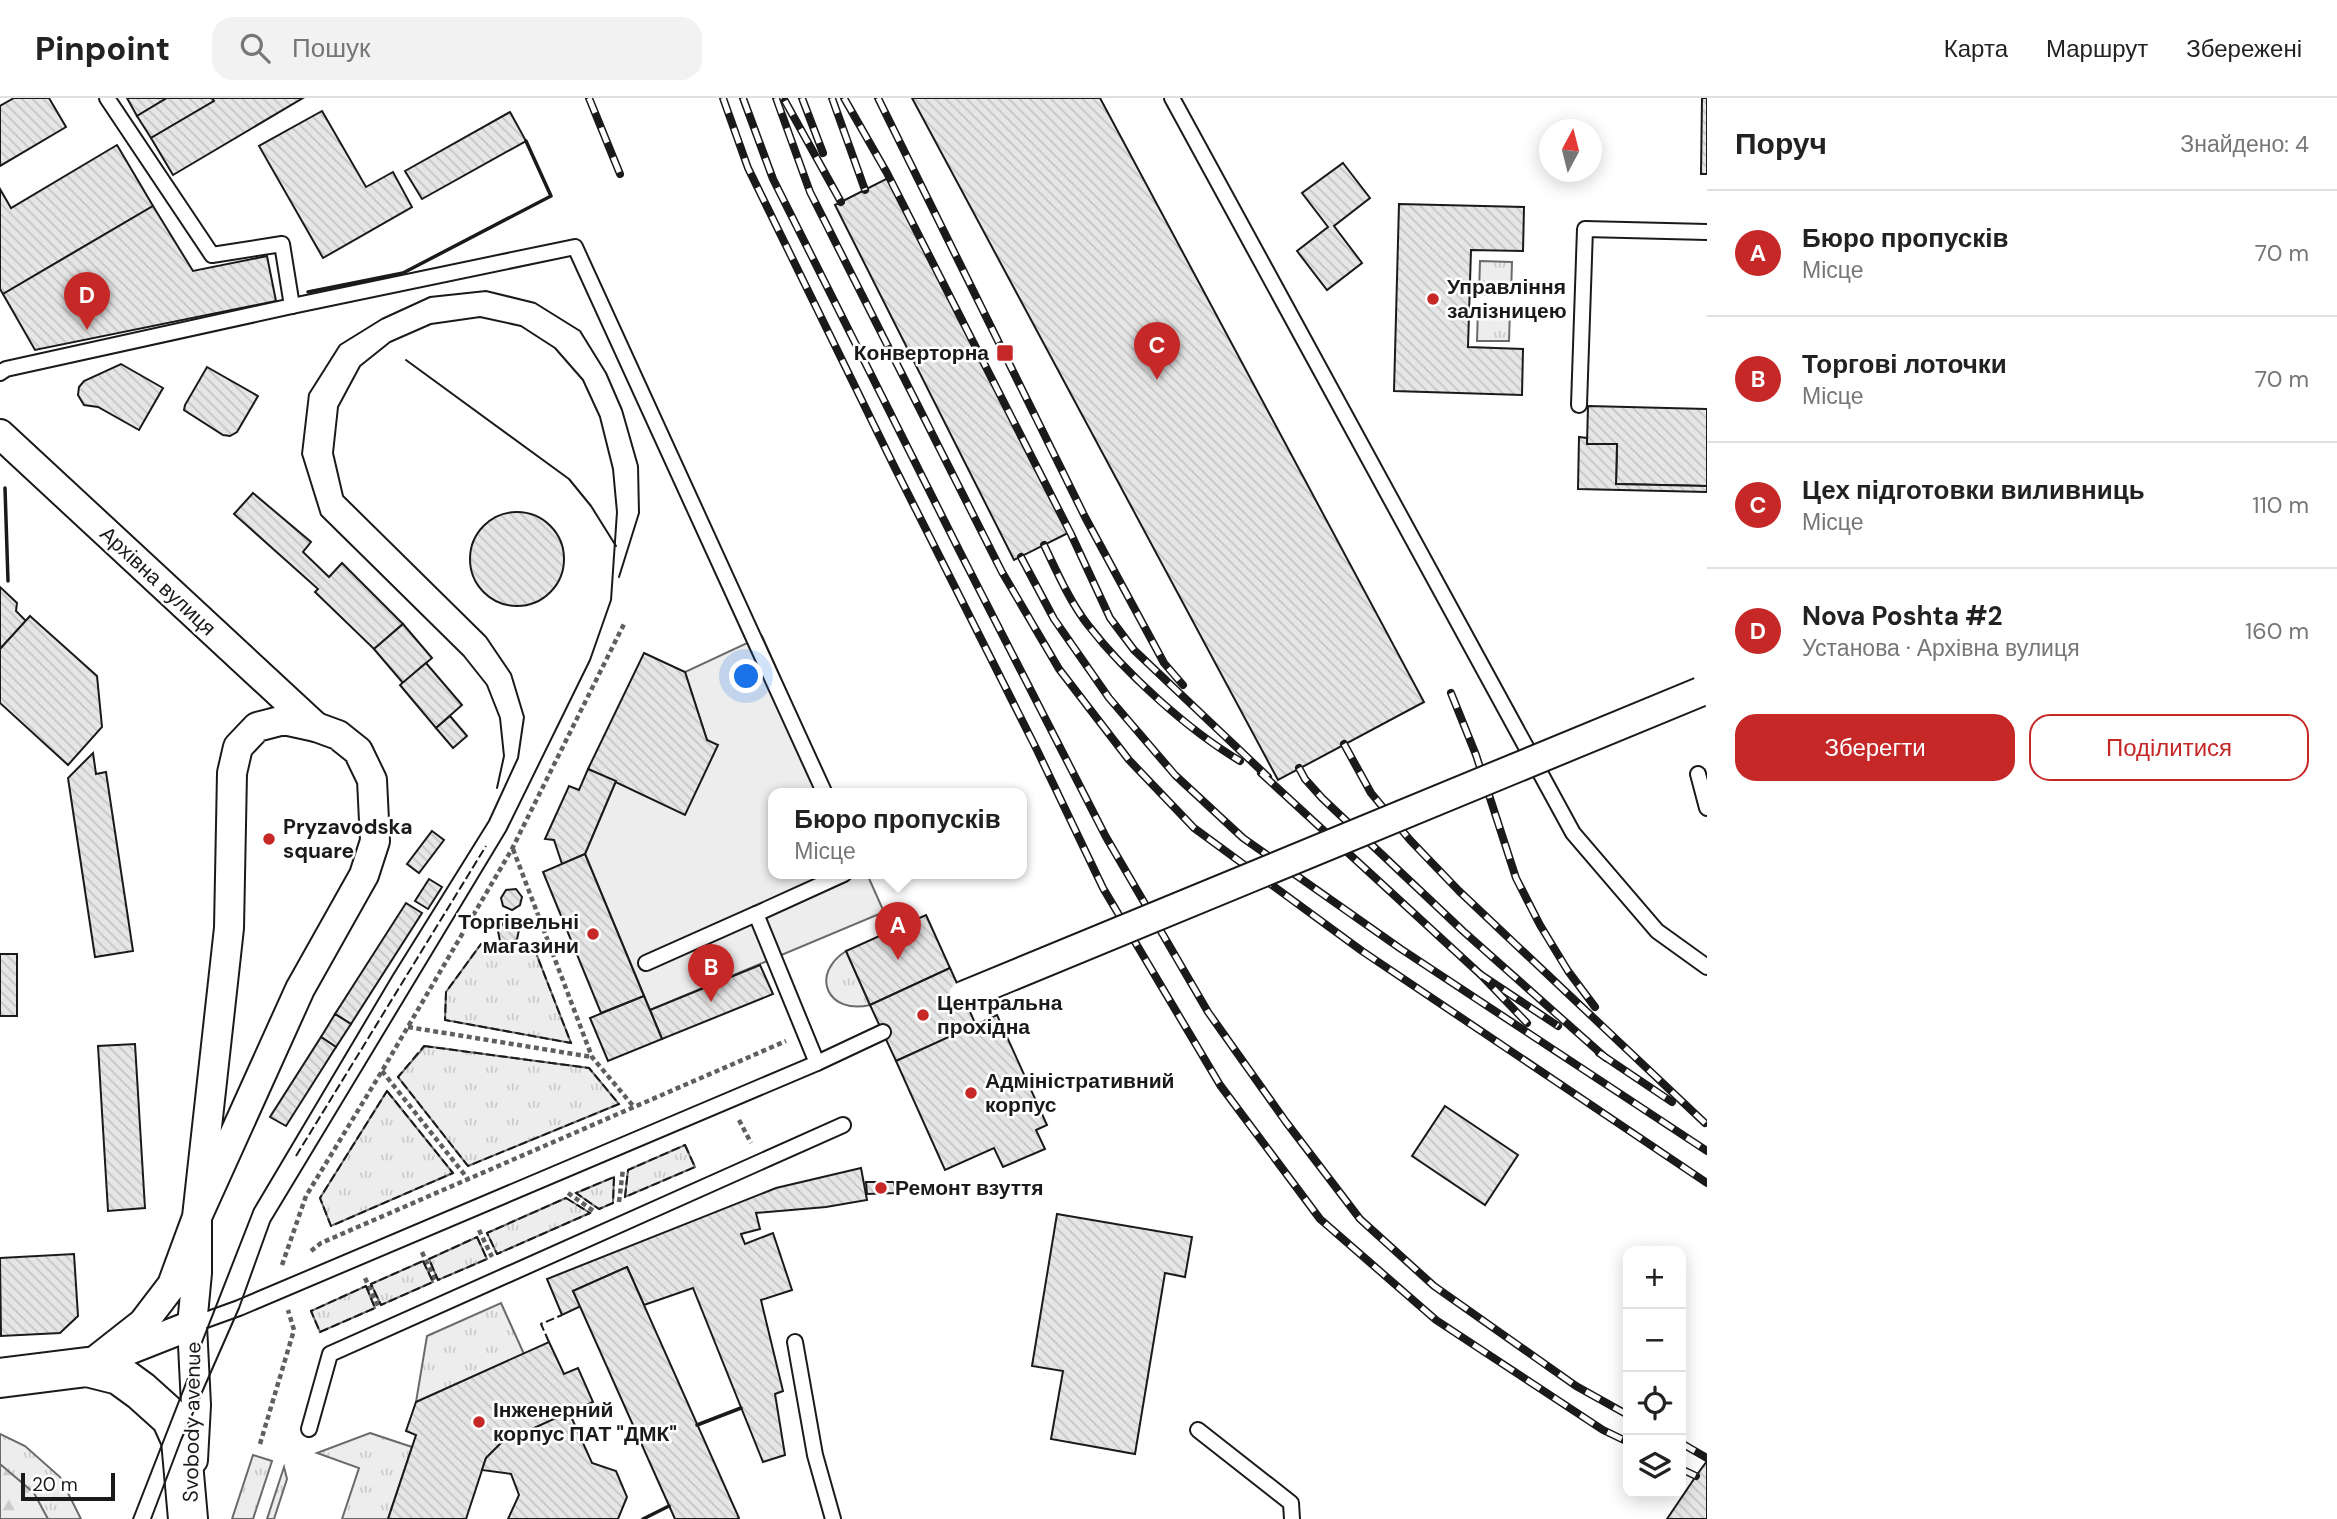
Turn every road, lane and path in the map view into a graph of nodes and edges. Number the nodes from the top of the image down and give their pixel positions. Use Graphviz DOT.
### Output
graph roads {
  1 [pos="107,98"];
  2 [pos="1172,98"];
  3 [pos="1707,232"];
  4 [pos="292,306"];
  5 [pos="0,373"];
  6 [pos="1579,405"];
  7 [pos="0,434"];
  8 [pos="625,622"];
  9 [pos="1703,691"];
  10 [pos="316,727"];
  11 [pos="1698,774"];
  12 [pos="822,788"];
  13 [pos="1707,808"];
  14 [pos="513,849"];
  15 [pos="833,879"];
  16 [pos="756,914"];
  17 [pos="646,963"];
  18 [pos="1707,967"];
  19 [pos="963,996"];
  20 [pos="408,1027"];
  21 [pos="883,1032"];
  22 [pos="804,1033"];
  23 [pos="592,1057"];
  24 [pos="817,1063"];
  25 [pos="382,1071"];
  26 [pos="634,1107"];
  27 [pos="843,1125"];
  28 [pos="626,1144"];
  29 [pos="547,1178"];
  30 [pos="468,1179"];
  31 [pos="470,1210"];
  32 [pos="197,1217"];
  33 [pos="616,1226"];
  34 [pos="300,1259"];
  35 [pos="289,1267"];
  36 [pos="501,1278"];
  37 [pos="283,1290"];
  38 [pos="192,1325"];
  39 [pos="795,1342"];
  40 [pos="87,1367"];
  41 [pos="0,1378"];
  42 [pos="309,1429"];
  43 [pos="1198,1430"];
  44 [pos="260,1444"];
  45 [pos="189,1519"];
  46 [pos="833,1519"];
  47 [pos="1292,1519"];
  1 -- 4 [label="lane"];
  2 -- 18 [label="lane"];
  3 -- 6 [label="lane"];
  4 -- 5 [label="lane"];
  4 -- 12 [label="lane"];
  7 -- 10 [label="street, Архівна вулиця"];
  8 -- 14 [label="path"];
  9 -- 19 [label="street, bridge"];
  10 -- 32 [label="street"];
  10 -- 32 [label="street"];
  11 -- 13 [label="lane"];
  14 -- 20 [label="path"];
  14 -- 23 [label="path"];
  15 -- 16 [label="lane"];
  16 -- 17 [label="lane"];
  16 -- 22 [label="lane"];
  20 -- 23 [label="path"];
  20 -- 25 [label="path"];
  21 -- 24 [label="lane"];
  22 -- 24 [label="lane"];
  22 -- 26 [label="path"];
  23 -- 26 [label="path"];
  24 -- 28 [label="lane"];
  25 -- 30 [label="path"];
  25 -- 35 [label="path"];
  26 -- 30 [label="path"];
  27 -- 33 [label="lane"];
  28 -- 29 [label="lane"];
  28 -- 33 [label="path"];
  29 -- 31 [label="lane"];
  29 -- 33 [label="path"];
  30 -- 34 [label="path"];
  31 -- 36 [label="path"];
  31 -- 37 [label="lane"];
  32 -- 38 [label="street, Svobody avenue"];
  32 -- 40 [label="street"];
  33 -- 36 [label="lane"];
  36 -- 42 [label="lane"];
  37 -- 38 [label="lane"];
  37 -- 44 [label="path"];
  38 -- 40 [label="street"];
  38 -- 45 [label="street, Svobody avenue"];
  39 -- 46 [label="lane"];
  40 -- 41 [label="main road"];
  40 -- 45 [label="main road"];
  43 -- 47 [label="lane"];
}
